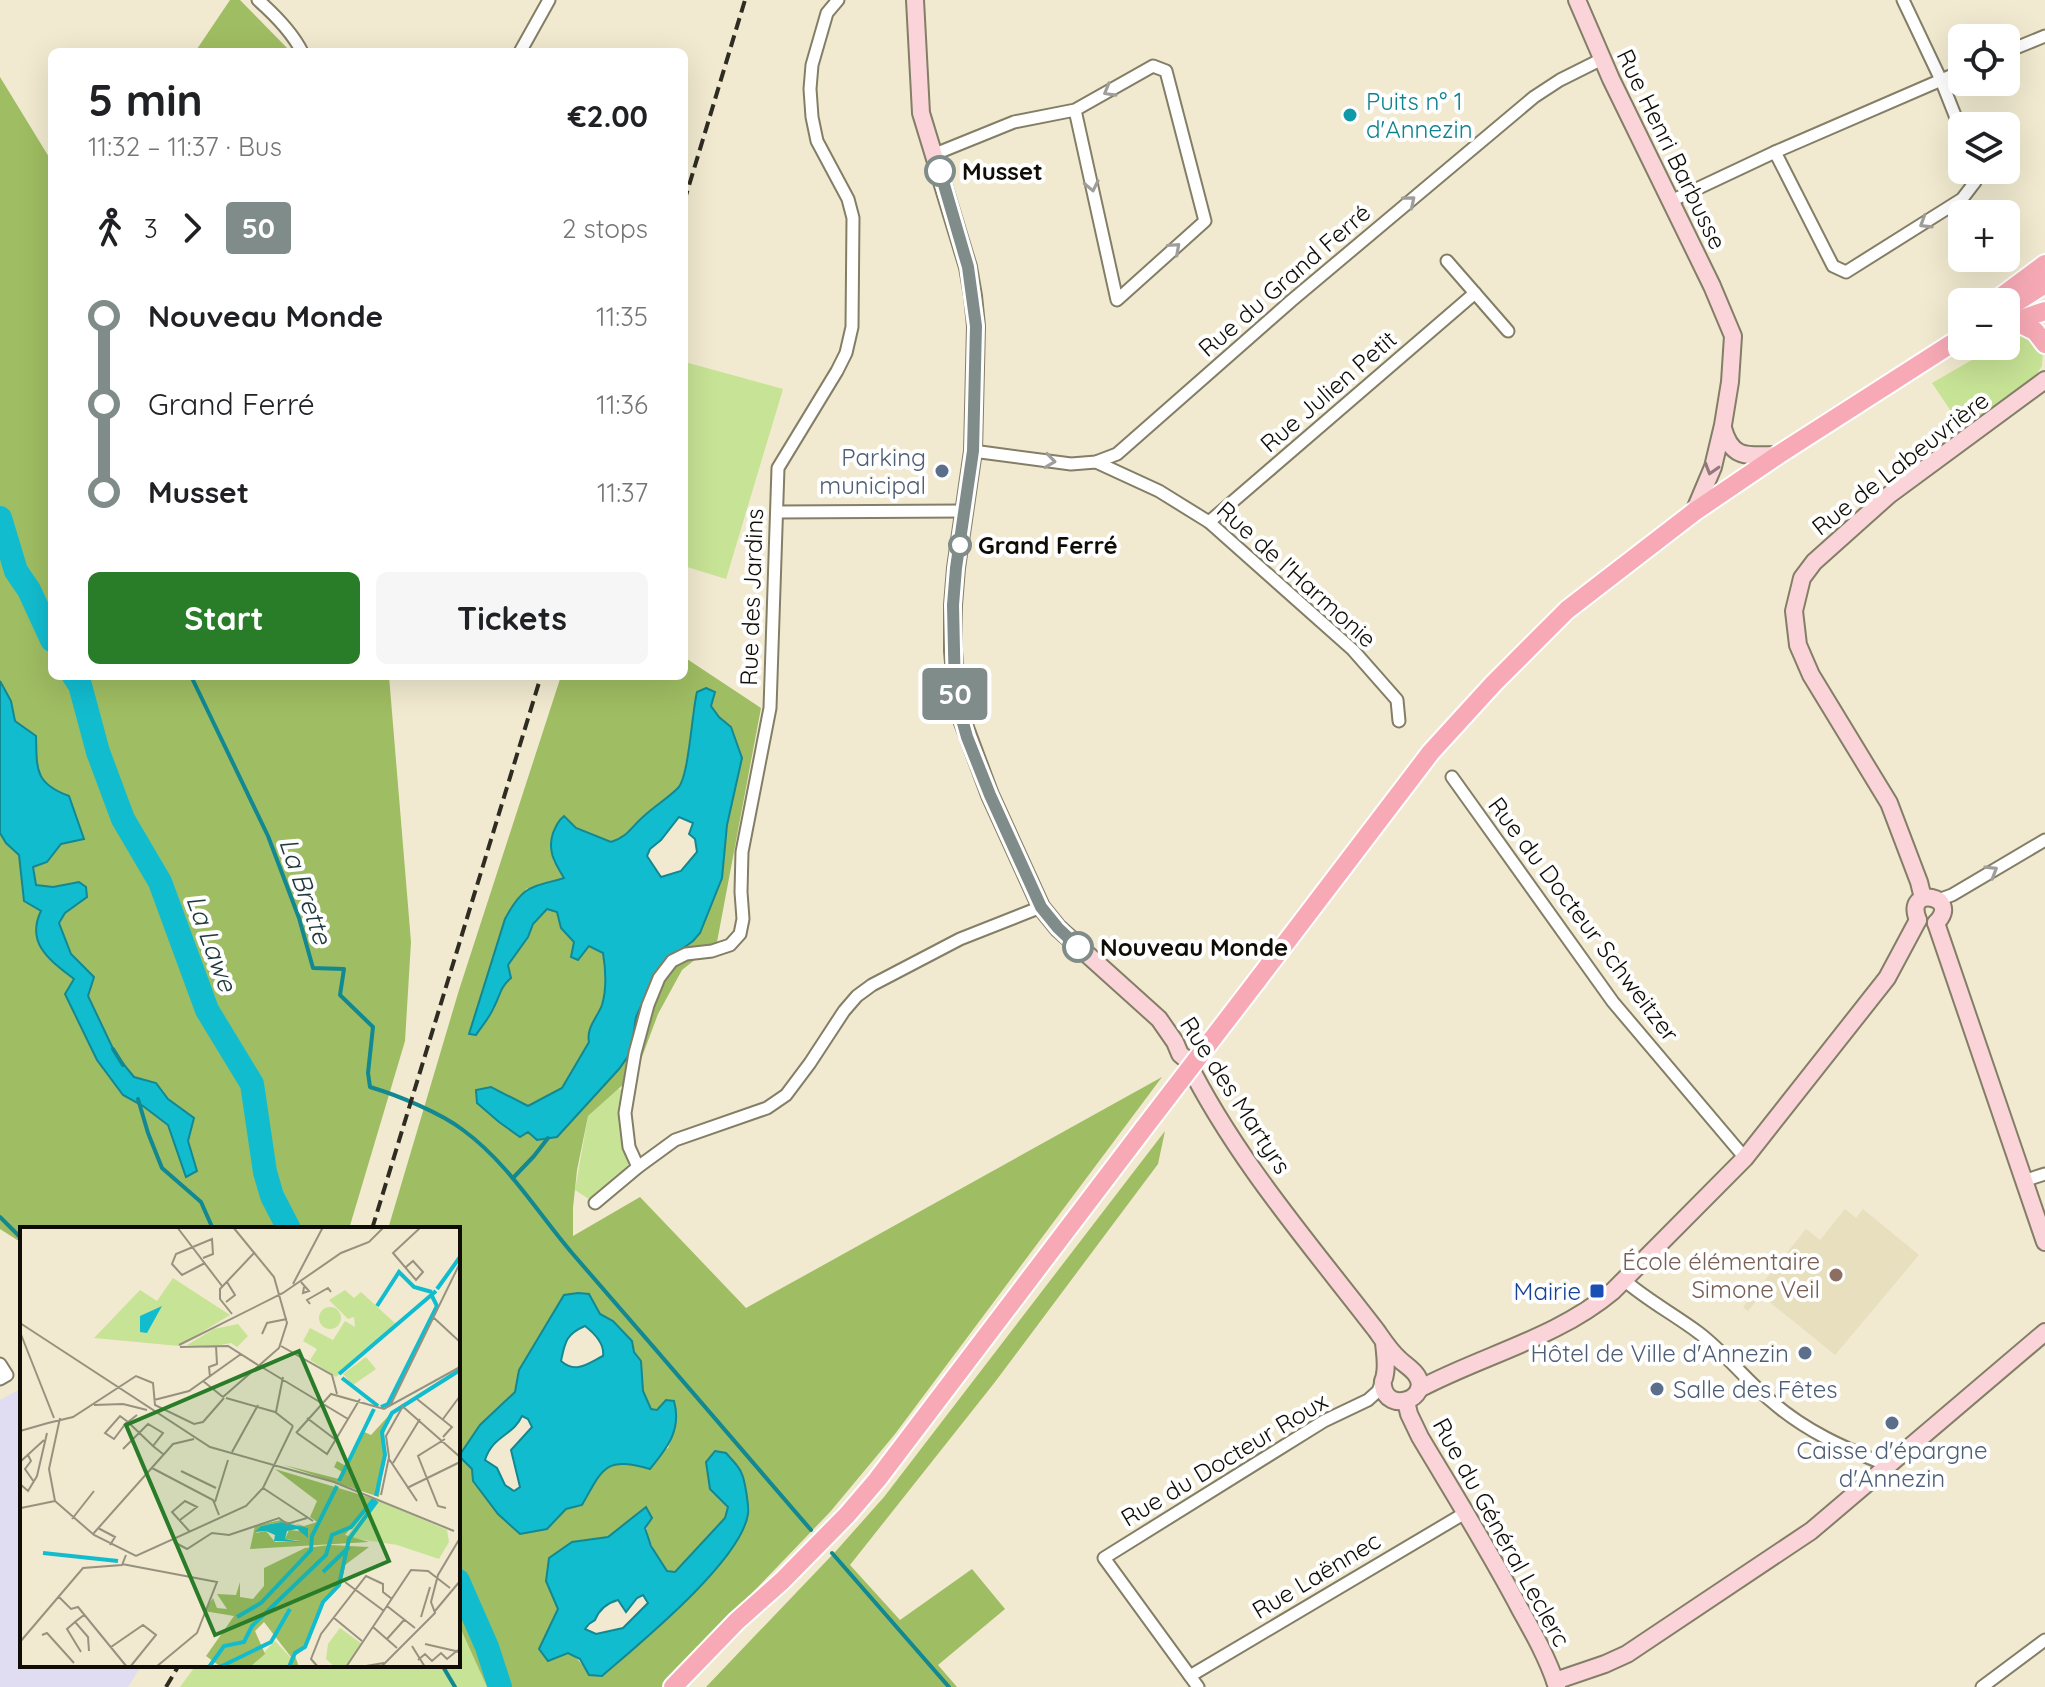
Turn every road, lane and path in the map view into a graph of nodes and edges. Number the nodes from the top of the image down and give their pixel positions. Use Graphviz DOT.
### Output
graph roads {
  1 [pos="258,0"];
  2 [pos="549,0"];
  3 [pos="824,0"];
  4 [pos="838,0"];
  5 [pos="915,0"];
  6 [pos="1577,0"];
  7 [pos="1903,0"];
  8 [pos="827,13"];
  9 [pos="2045,36"];
  10 [pos="2020,46"];
  11 [pos="300,48"];
  12 [pos="522,48"];
  13 [pos="1602,59"];
  14 [pos="1948,77"];
  15 [pos="1941,80"];
  16 [pos="1075,110"];
  17 [pos="1954,112"];
  18 [pos="1775,152"];
  19 [pos="935,154"];
  20 [pos="1973,184"];
  21 [pos="1671,201"];
  22 [pos="1447,261"];
  23 [pos="2045,264"];
  24 [pos="2045,284"];
  25 [pos="2013,288"];
  26 [pos="1475,293"];
  27 [pos="2020,308"];
  28 [pos="2045,311"];
  29 [pos="2020,316"];
  30 [pos="2020,324"];
  31 [pos="1508,331"];
  32 [pos="2045,344"];
  33 [pos="1948,346"];
  34 [pos="2045,380"];
  35 [pos="1723,425"];
  36 [pos="973,451"];
  37 [pos="1778,455"];
  38 [pos="1096,462"];
  39 [pos="965,511"];
  40 [pos="777,512"];
  41 [pos="1694,512"];
  42 [pos="1209,522"];
  43 [pos="1399,721"];
  44 [pos="1452,777"];
  45 [pos="2045,840"];
  46 [pos="1930,899"];
  47 [pos="1041,907"];
  48 [pos="1918,920"];
  49 [pos="1936,923"];
  50 [pos="1745,1158"];
  51 [pos="638,1167"];
  52 [pos="2045,1174"];
  53 [pos="2023,1181"];
  54 [pos="595,1203"];
  55 [pos="2045,1242"];
  56 [pos="1624,1280"];
  57 [pos="2045,1332"];
  58 [pos="1384,1343"];
  59 [pos="0,1364"];
  60 [pos="1409,1368"];
  61 [pos="1449,1373"];
  62 [pos="1384,1377"];
  63 [pos="0,1379"];
  64 [pos="1419,1389"];
  65 [pos="1368,1400"];
  66 [pos="1399,1400"];
  67 [pos="1887,1465"];
  68 [pos="1465,1513"];
  69 [pos="782,1581"];
  70 [pos="2045,1640"];
  71 [pos="1190,1676"];
  72 [pos="1554,1685"];
  73 [pos="673,1687"];
  74 [pos="689,1687"];
  75 [pos="1198,1687"];
  76 [pos="1982,1687"];
  1 -- 11 [label="street"];
  2 -- 12 [label="street"];
  3 -- 8 [label="street"];
  4 -- 8 [label="street, Rue des Jardins"];
  5 -- 19 [label="street, Rue des Martyrs"];
  6 -- 13 [label="street, Rue Henri Barbusse"];
  7 -- 15 [label="street"];
  8 -- 40 [label="street, Rue des Jardins"];
  9 -- 10 [label="street"];
  13 -- 21 [label="street, Rue Henri Barbusse"];
  38 -- 13 [label="street, Rue du Grand Ferré, one-way"];
  14 -- 15 [label="street"];
  15 -- 17 [label="street"];
  15 -- 18 [label="street"];
  16 -- 16 [label="street, one-way"];
  16 -- 19 [label="street"];
  20 -- 18 [label="street, one-way"];
  18 -- 21 [label="street"];
  19 -- 36 [label="street, Rue des Martyrs"];
  21 -- 35 [label="street, Rue Henri Barbusse"];
  22 -- 26 [label="street"];
  23 -- 25 [label="main road"];
  24 -- 27 [label="main road"];
  26 -- 31 [label="street"];
  26 -- 42 [label="street, Rue Julien Petit"];
  28 -- 29 [label="main road"];
  30 -- 32 [label="main road"];
  33 -- 37 [label="main road"];
  34 -- 46 [label="street, Rue de Labeuvrière"];
  35 -- 37 [label="street"];
  35 -- 41 [label="street, Rue Henri Barbusse, one-way"];
  36 -- 38 [label="street, Rue du Grand Ferré, one-way"];
  36 -- 39 [label="street, Rue des Martyrs"];
  37 -- 41 [label="main road"];
  38 -- 42 [label="street, Rue de l'Harmonie"];
  39 -- 40 [label="street"];
  39 -- 47 [label="street, Rue des Martyrs"];
  40 -- 51 [label="street, Rue des Jardins"];
  41 -- 69 [label="main road, bridge"];
  42 -- 43 [label="street, Rue de l'Harmonie"];
  44 -- 50 [label="street, Rue du Docteur Schweitzer"];
  46 -- 45 [label="street, one-way"];
  46 -- 48 [label="street"];
  46 -- 49 [label="street"];
  47 -- 51 [label="street"];
  47 -- 58 [label="street, Rue des Martyrs"];
  48 -- 49 [label="street"];
  48 -- 50 [label="street"];
  49 -- 53 [label="street"];
  50 -- 56 [label="street"];
  51 -- 54 [label="street"];
  52 -- 53 [label="street"];
  53 -- 55 [label="street"];
  56 -- 61 [label="street"];
  56 -- 67 [label="street"];
  57 -- 67 [label="street"];
  58 -- 60 [label="street"];
  58 -- 62 [label="street"];
  59 -- 63 [label="street"];
  60 -- 61 [label="street"];
  60 -- 62 [label="street"];
  60 -- 64 [label="street"];
  61 -- 64 [label="street"];
  62 -- 65 [label="street, Rue du Docteur Roux"];
  62 -- 66 [label="street"];
  64 -- 66 [label="street"];
  65 -- 66 [label="street, Rue du Docteur Roux"];
  65 -- 71 [label="street, Rue du Docteur Roux"];
  66 -- 68 [label="street, Rue du Général Leclerc"];
  67 -- 72 [label="street"];
  68 -- 71 [label="street, Rue Laënnec"];
  68 -- 72 [label="street, Rue du Général Leclerc"];
  69 -- 73 [label="main road"];
  69 -- 74 [label="main road"];
  70 -- 76 [label="street"];
  71 -- 75 [label="street"];
}
